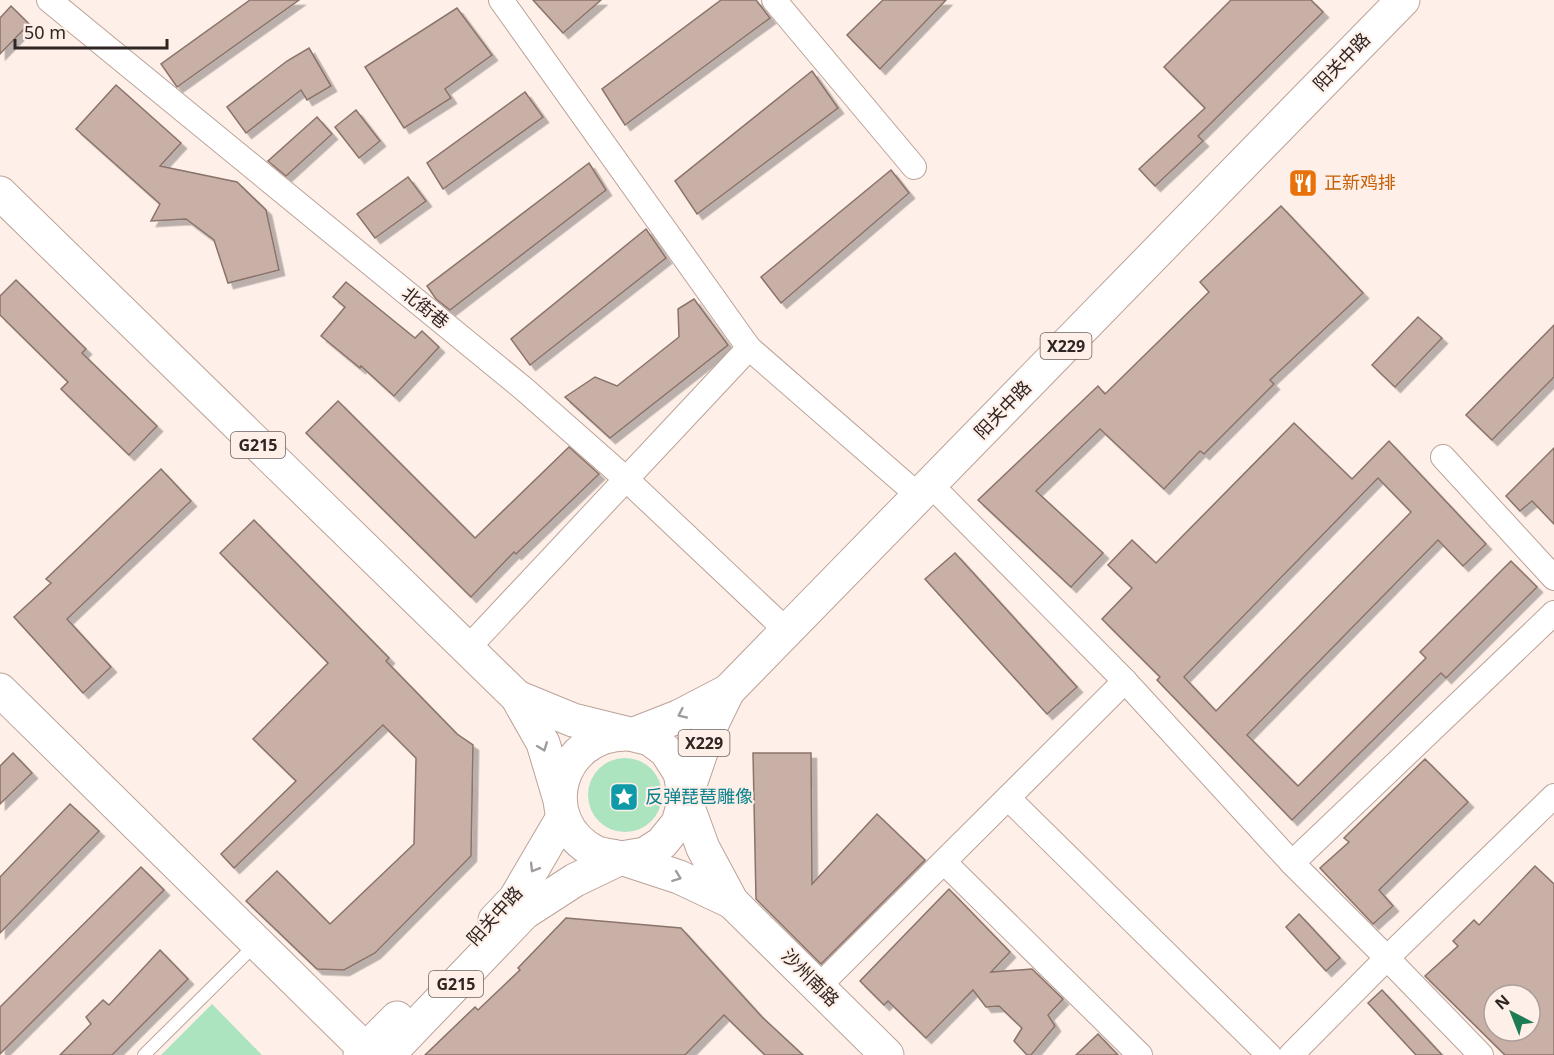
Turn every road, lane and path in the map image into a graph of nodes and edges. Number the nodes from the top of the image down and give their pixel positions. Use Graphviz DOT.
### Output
graph roads {
  1 [pos="49,0"];
  2 [pos="501,0"];
  3 [pos="774,0"];
  4 [pos="1403,0"];
  5 [pos="914,167"];
  6 [pos="0,193"];
  7 [pos="749,348"];
  8 [pos="1443,457"];
  9 [pos="626,479"];
  10 [pos="925,490"];
  11 [pos="1554,578"];
  12 [pos="1554,613"];
  13 [pos="787,631"];
  14 [pos="467,649"];
  15 [pos="1125,681"];
  16 [pos="729,691"];
  17 [pos="517,697"];
  18 [pos="4,701"];
  19 [pos="634,734"];
  20 [pos="1554,796"];
  21 [pos="685,798"];
  22 [pos="1008,798"];
  23 [pos="562,809"];
  24 [pos="621,858"];
  25 [pos="944,862"];
  26 [pos="1292,863"];
  27 [pos="732,902"];
  28 [pos="257,943"];
  29 [pos="1387,958"];
  30 [pos="818,987"];
  31 [pos="371,1054"];
  32 [pos="144,1055"];
  33 [pos="887,1055"];
  34 [pos="1140,1055"];
  35 [pos="1269,1055"];
  36 [pos="1291,1055"];
  37 [pos="1481,1055"];
  1 -- 9 [label="street, 北街巷"];
  2 -- 7 [label="street"];
  3 -- 5 [label="street"];
  4 -- 10 [label="main road, 阳关中路 / X229"];
  6 -- 14 [label="main road, G215"];
  7 -- 9 [label="street"];
  7 -- 10 [label="street"];
  8 -- 11 [label="street"];
  9 -- 13 [label="street, 北街巷"];
  9 -- 14 [label="street"];
  10 -- 13 [label="main road, 阳关中路 / X229"];
  10 -- 15 [label="street"];
  12 -- 26 [label="street"];
  13 -- 16 [label="main road, 阳关中路 / X229"];
  14 -- 17 [label="main road, G215"];
  15 -- 22 [label="street"];
  15 -- 26 [label="street"];
  16 -- 19 [label="main road, X229, one-way"];
  16 -- 21 [label="main road, X229"];
  17 -- 19 [label="main road, G215"];
  17 -- 23 [label="main road, one-way"];
  18 -- 28 [label="main road"];
  19 -- 21 [label="main road, G215"];
  19 -- 23 [label="main road"];
  20 -- 29 [label="street"];
  21 -- 24 [label="main road, G215"];
  21 -- 27 [label="main road"];
  22 -- 25 [label="street"];
  22 -- 35 [label="street"];
  23 -- 24 [label="main road"];
  23 -- 31 [label="main road, 阳关中路, one-way"];
  24 -- 27 [label="main road, one-way"];
  24 -- 31 [label="main road, 阳关中路 / G215"];
  25 -- 30 [label="street"];
  25 -- 34 [label="street"];
  26 -- 29 [label="street"];
  27 -- 30 [label="main road, 沙州南路"];
  28 -- 31 [label="main road"];
  28 -- 32 [label="lane"];
  29 -- 36 [label="street"];
  29 -- 37 [label="street"];
  30 -- 33 [label="main road, 沙州南路"];
}
